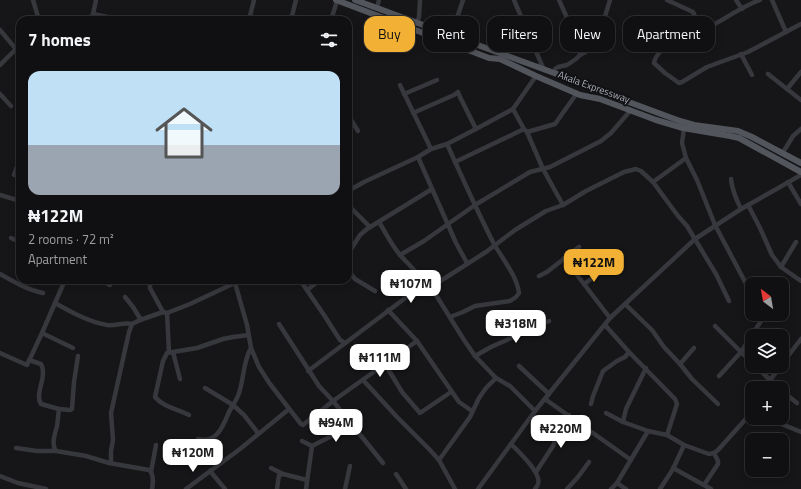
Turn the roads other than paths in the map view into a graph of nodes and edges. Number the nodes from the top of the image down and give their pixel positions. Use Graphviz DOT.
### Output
graph roads {
  1 [pos="33,0"];
  2 [pos="96,0"];
  3 [pos="254,0"];
  4 [pos="296,0"];
  5 [pos="336,0"];
  6 [pos="356,0"];
  7 [pos="379,0"];
  8 [pos="420,0"];
  9 [pos="463,0"];
  10 [pos="514,0"];
  11 [pos="559,0"];
  12 [pos="610,0"];
  13 [pos="667,0"];
  14 [pos="736,0"];
  15 [pos="760,0"];
  16 [pos="772,0"];
  17 [pos="377,8"];
  18 [pos="742,9"];
  19 [pos="93,14"];
  20 [pos="38,16"];
  21 [pos="103,16"];
  22 [pos="250,16"];
  23 [pos="292,16"];
  24 [pos="332,16"];
  25 [pos="458,16"];
  26 [pos="695,16"];
  27 [pos="417,23"];
  28 [pos="715,24"];
  29 [pos="801,24"];
  30 [pos="423,25"];
  31 [pos="0,30"];
  32 [pos="786,32"];
  33 [pos="479,46"];
  34 [pos="16,49"];
  35 [pos="661,52"];
  36 [pos="741,54"];
  37 [pos="580,55"];
  38 [pos="0,65"];
  39 [pos="544,70"];
  40 [pos="801,72"];
  41 [pos="554,73"];
  42 [pos="768,74"];
  43 [pos="536,76"];
  44 [pos="752,76"];
  45 [pos="565,77"];
  46 [pos="437,80"];
  47 [pos="579,83"];
  48 [pos="400,85"];
  49 [pos="561,86"];
  50 [pos="787,89"];
  51 [pos="0,94"];
  52 [pos="404,94"];
  53 [pos="579,94"];
  54 [pos="801,100"];
  55 [pos="11,106"];
  56 [pos="514,109"];
  57 [pos="630,110"];
  58 [pos="413,113"];
  59 [pos="352,121"];
  60 [pos="684,128"];
  61 [pos="476,129"];
  62 [pos="801,129"];
  63 [pos="358,131"];
  64 [pos="525,131"];
  65 [pos="447,144"];
  66 [pos="431,149"];
  67 [pos="782,154"];
  68 [pos="418,157"];
  69 [pos="686,158"];
  70 [pos="455,162"];
  71 [pos="801,163"];
  72 [pos="16,169"];
  73 [pos="545,170"];
  74 [pos="801,173"];
  75 [pos="14,175"];
  76 [pos="731,179"];
  77 [pos="653,182"];
  78 [pos="788,182"];
  79 [pos="432,189"];
  80 [pos="352,190"];
  81 [pos="0,195"];
  82 [pos="16,201"];
  83 [pos="801,204"];
  84 [pos="475,205"];
  85 [pos="564,205"];
  86 [pos="748,205"];
  87 [pos="352,209"];
  88 [pos="741,209"];
  89 [pos="379,222"];
  90 [pos="448,224"];
  91 [pos="715,225"];
  92 [pos="370,227"];
  93 [pos="11,238"];
  94 [pos="695,239"];
  95 [pos="16,240"];
  96 [pos="796,242"];
  97 [pos="495,245"];
  98 [pos="579,247"];
  99 [pos="352,248"];
  100 [pos="400,254"];
  101 [pos="564,258"];
  102 [pos="467,263"];
  103 [pos="614,263"];
  104 [pos="781,267"];
  105 [pos="0,274"];
  106 [pos="352,275"];
  107 [pos="539,276"];
  108 [pos="801,281"];
  109 [pos="745,282"];
  110 [pos="16,283"];
  111 [pos="19,284"];
  112 [pos="63,284"];
  113 [pos="150,284"];
  114 [pos="235,284"];
  115 [pos="303,284"];
  116 [pos="315,284"];
  117 [pos="584,284"];
  118 [pos="424,285"];
  119 [pos="431,287"];
  120 [pos="307,290"];
  121 [pos="375,291"];
  122 [pos="43,293"];
  123 [pos="125,297"];
  124 [pos="729,301"];
  125 [pos="55,303"];
  126 [pos="625,304"];
  127 [pos="388,310"];
  128 [pos="165,313"];
  129 [pos="450,317"];
  130 [pos="610,318"];
  131 [pos="141,320"];
  132 [pos="550,321"];
  133 [pos="761,321"];
  134 [pos="132,324"];
  135 [pos="279,324"];
  136 [pos="605,325"];
  137 [pos="715,326"];
  138 [pos="42,333"];
  139 [pos="249,335"];
  140 [pos="801,339"];
  141 [pos="340,340"];
  142 [pos="417,340"];
  143 [pos="345,343"];
  144 [pos="73,348"];
  145 [pos="251,348"];
  146 [pos="340,348"];
  147 [pos="694,348"];
  148 [pos="171,352"];
  149 [pos="629,352"];
  150 [pos="741,352"];
  151 [pos="0,353"];
  152 [pos="789,355"];
  153 [pos="78,356"];
  154 [pos="476,356"];
  155 [pos="745,356"];
  156 [pos="29,360"];
  157 [pos="385,364"];
  158 [pos="680,364"];
  159 [pos="519,366"];
  160 [pos="646,368"];
  161 [pos="308,371"];
  162 [pos="762,373"];
  163 [pos="775,373"];
  164 [pos="719,376"];
  165 [pos="496,378"];
  166 [pos="180,379"];
  167 [pos="363,380"];
  168 [pos="770,380"];
  169 [pos="205,388"];
  170 [pos="452,392"];
  171 [pos="549,394"];
  172 [pos="789,397"];
  173 [pos="545,399"];
  174 [pos="333,401"];
  175 [pos="797,403"];
  176 [pos="591,404"];
  177 [pos="718,404"];
  178 [pos="233,405"];
  179 [pos="59,409"];
  180 [pos="289,410"];
  181 [pos="535,410"];
  182 [pos="472,411"];
  183 [pos="606,413"];
  184 [pos="189,415"];
  185 [pos="569,416"];
  186 [pos="745,421"];
  187 [pos="623,422"];
  188 [pos="353,425"];
  189 [pos="782,425"];
  190 [pos="648,431"];
  191 [pos="801,432"];
  192 [pos="258,433"];
  193 [pos="666,435"];
  194 [pos="198,439"];
  195 [pos="302,441"];
  196 [pos="511,444"];
  197 [pos="156,445"];
  198 [pos="684,445"];
  199 [pos="312,446"];
  200 [pos="16,448"];
  201 [pos="56,452"];
  202 [pos="714,453"];
  203 [pos="439,460"];
  204 [pos="631,460"];
  205 [pos="588,462"];
  206 [pos="111,463"];
  207 [pos="383,463"];
  208 [pos="350,466"];
  209 [pos="271,468"];
  210 [pos="673,468"];
  211 [pos="210,471"];
  212 [pos="151,472"];
  213 [pos="536,472"];
  214 [pos="283,474"];
  215 [pos="396,474"];
  216 [pos="0,476"];
  217 [pos="307,480"];
  218 [pos="18,483"];
  219 [pos="616,483"];
  220 [pos="704,485"];
  221 [pos="17,489"];
  222 [pos="46,489"];
  223 [pos="152,489"];
  224 [pos="186,489"];
  225 [pos="225,489"];
  226 [pos="277,489"];
  227 [pos="306,489"];
  228 [pos="345,489"];
  229 [pos="406,489"];
  230 [pos="455,489"];
  231 [pos="478,489"];
  232 [pos="535,489"];
  233 [pos="567,489"];
  234 [pos="611,489"];
  235 [pos="626,489"];
  236 [pos="660,489"];
  237 [pos="712,489"];
  1 -- 20 [label="street"];
  2 -- 19 [label="street"];
  3 -- 22 [label="street"];
  4 -- 23 [label="street"];
  5 -- 24 [label="street"];
  5 -- 43 [label="main road, Akala Expressway"];
  6 -- 17 [label="main road, Akala Expressway"];
  7 -- 17 [label="street"];
  8 -- 27 [label="street"];
  9 -- 25 [label="street"];
  10 -- 39 [label="street"];
  11 -- 37 [label="street"];
  12 -- 37 [label="street"];
  13 -- 26 [label="street"];
  14 -- 18 [label="street"];
  15 -- 18 [label="street"];
  16 -- 32 [label="street"];
  17 -- 27 [label="main road, Akala Expressway"];
  18 -- 28 [label="street"];
  19 -- 21 [label="street"];
  27 -- 30 [label="main road, Akala Expressway"];
  29 -- 32 [label="street"];
  31 -- 34 [label="street"];
  32 -- 36 [label="street"];
  33 -- 39 [label="main road, Akala Expressway"];
  34 -- 38 [label="street"];
  35 -- 36 [label="street"];
  36 -- 44 [label="street"];
  37 -- 41 [label="street"];
  39 -- 41 [label="main road, Akala Expressway"];
  40 -- 50 [label="street"];
  41 -- 45 [label="main road, Akala Expressway"];
  42 -- 50 [label="street"];
  43 -- 49 [label="main road, Akala Expressway"];
  43 -- 56 [label="street"];
  45 -- 47 [label="main road, Akala Expressway"];
  45 -- 49 [label="main road"];
  46 -- 52 [label="street"];
  47 -- 53 [label="main road"];
  47 -- 67 [label="main road, Akala Expressway"];
  48 -- 52 [label="street"];
  49 -- 53 [label="main road, Akala Expressway"];
  50 -- 54 [label="street"];
  51 -- 55 [label="street"];
  52 -- 58 [label="street"];
  53 -- 57 [label="main road, Akala Expressway"];
  53 -- 64 [label="street"];
  56 -- 61 [label="street"];
  56 -- 64 [label="street"];
  57 -- 60 [label="main road, Akala Expressway"];
  57 -- 73 [label="street"];
  58 -- 61 [label="street"];
  58 -- 66 [label="street"];
  59 -- 63 [label="street"];
  60 -- 69 [label="street"];
  60 -- 74 [label="main road, Akala Expressway"];
  61 -- 65 [label="street"];
  62 -- 67 [label="street"];
  64 -- 70 [label="street"];
  64 -- 73 [label="street"];
  65 -- 66 [label="street"];
  65 -- 70 [label="street"];
  66 -- 68 [label="street"];
  67 -- 71 [label="main road, Akala Expressway"];
  68 -- 79 [label="street"];
  68 -- 80 [label="street"];
  69 -- 77 [label="street"];
  69 -- 91 [label="street"];
  70 -- 84 [label="street"];
  72 -- 75 [label="street"];
  73 -- 84 [label="street"];
  73 -- 85 [label="street"];
  74 -- 78 [label="street"];
  76 -- 88 [label="street"];
  77 -- 85 [label="street"];
  77 -- 94 [label="street"];
  78 -- 83 [label="street"];
  78 -- 86 [label="street"];
  79 -- 89 [label="street"];
  79 -- 90 [label="street"];
  81 -- 82 [label="street"];
  84 -- 90 [label="street"];
  84 -- 97 [label="street"];
  85 -- 97 [label="street"];
  86 -- 88 [label="street"];
  86 -- 104 [label="street"];
  87 -- 92 [label="street"];
  88 -- 91 [label="street"];
  89 -- 92 [label="street"];
  89 -- 100 [label="street"];
  90 -- 100 [label="street"];
  90 -- 102 [label="street"];
  91 -- 94 [label="street"];
  91 -- 109 [label="street"];
  92 -- 99 [label="street"];
  93 -- 95 [label="street"];
  94 -- 124 [label="street"];
  94 -- 126 [label="street"];
  96 -- 104 [label="street"];
  97 -- 102 [label="street"];
  97 -- 129 [label="street"];
  98 -- 101 [label="street"];
  100 -- 118 [label="street"];
  101 -- 107 [label="street"];
  101 -- 117 [label="street"];
  102 -- 119 [label="street"];
  103 -- 117 [label="street"];
  104 -- 108 [label="street"];
  105 -- 110 [label="street"];
  106 -- 121 [label="street"];
  111 -- 122 [label="street"];
  112 -- 125 [label="street"];
  113 -- 128 [label="street"];
  114 -- 128 [label="street"];
  114 -- 139 [label="street"];
  115 -- 120 [label="street"];
  116 -- 120 [label="street"];
  117 -- 130 [label="street"];
  118 -- 119 [label="street"];
  118 -- 127 [label="street"];
  119 -- 129 [label="street"];
  120 -- 141 [label="street"];
  123 -- 131 [label="street"];
  125 -- 134 [label="street"];
  125 -- 138 [label="street"];
  126 -- 130 [label="street"];
  126 -- 158 [label="street"];
  127 -- 142 [label="street"];
  127 -- 143 [label="street"];
  128 -- 131 [label="street"];
  128 -- 148 [label="street"];
  129 -- 154 [label="street"];
  130 -- 136 [label="street"];
  131 -- 134 [label="street"];
  132 -- 154 [label="street"];
  133 -- 150 [label="street"];
  134 -- 206 [label="street"];
  135 -- 161 [label="street"];
  136 -- 149 [label="street"];
  136 -- 171 [label="street"];
  137 -- 150 [label="street"];
  138 -- 144 [label="street"];
  138 -- 156 [label="street"];
  139 -- 145 [label="street"];
  139 -- 148 [label="street"];
  140 -- 152 [label="street"];
  141 -- 143 [label="street"];
  141 -- 146 [label="street"];
  142 -- 157 [label="street"];
  142 -- 170 [label="street"];
  143 -- 146 [label="street"];
  145 -- 178 [label="street"];
  145 -- 180 [label="street"];
  146 -- 161 [label="street"];
  147 -- 158 [label="street"];
  148 -- 166 [label="street"];
  148 -- 184 [label="street"];
  149 -- 160 [label="street"];
  149 -- 176 [label="street"];
  150 -- 155 [label="street"];
  150 -- 164 [label="street"];
  151 -- 156 [label="street"];
  153 -- 179 [label="street"];
  154 -- 165 [label="street"];
  156 -- 179 [label="street"];
  157 -- 167 [label="street"];
  157 -- 170 [label="street"];
  158 -- 177 [label="street"];
  159 -- 171 [label="street"];
  160 -- 187 [label="street"];
  160 -- 193 [label="street"];
  161 -- 174 [label="street"];
  162 -- 168 [label="street"];
  163 -- 168 [label="street"];
  165 -- 181 [label="street"];
  165 -- 182 [label="street"];
  167 -- 174 [label="street"];
  167 -- 203 [label="street"];
  169 -- 178 [label="street"];
  170 -- 182 [label="street"];
  171 -- 173 [label="street"];
  172 -- 175 [label="street"];
  173 -- 181 [label="street"];
  173 -- 185 [label="street"];
  174 -- 180 [label="street"];
  174 -- 188 [label="street"];
  178 -- 192 [label="street"];
  178 -- 194 [label="street"];
  179 -- 201 [label="street"];
  180 -- 192 [label="street"];
  181 -- 196 [label="street"];
  182 -- 203 [label="street"];
  183 -- 187 [label="street"];
  185 -- 204 [label="street"];
  185 -- 213 [label="street"];
  186 -- 202 [label="street"];
  187 -- 190 [label="street"];
  188 -- 199 [label="street"];
  188 -- 207 [label="street"];
  189 -- 191 [label="street"];
  190 -- 193 [label="street"];
  190 -- 204 [label="street"];
  192 -- 211 [label="street"];
  193 -- 198 [label="street"];
  195 -- 199 [label="street"];
  196 -- 213 [label="street"];
  196 -- 231 [label="street"];
  197 -- 212 [label="street"];
  198 -- 202 [label="street"];
  198 -- 210 [label="street"];
  199 -- 217 [label="street"];
  200 -- 201 [label="street"];
  201 -- 206 [label="street"];
  202 -- 220 [label="street"];
  203 -- 230 [label="street"];
  204 -- 219 [label="street"];
  205 -- 233 [label="street"];
  206 -- 212 [label="street"];
  208 -- 228 [label="street"];
  209 -- 214 [label="street"];
  210 -- 220 [label="street"];
  210 -- 236 [label="street"];
  211 -- 224 [label="street"];
  211 -- 225 [label="street"];
  212 -- 223 [label="street"];
  213 -- 232 [label="street"];
  214 -- 217 [label="street"];
  214 -- 226 [label="street"];
  215 -- 229 [label="street"];
  216 -- 218 [label="street"];
  217 -- 227 [label="street"];
  218 -- 221 [label="street"];
  218 -- 222 [label="street"];
  219 -- 234 [label="street"];
  219 -- 235 [label="street"];
  220 -- 237 [label="street"];
}
